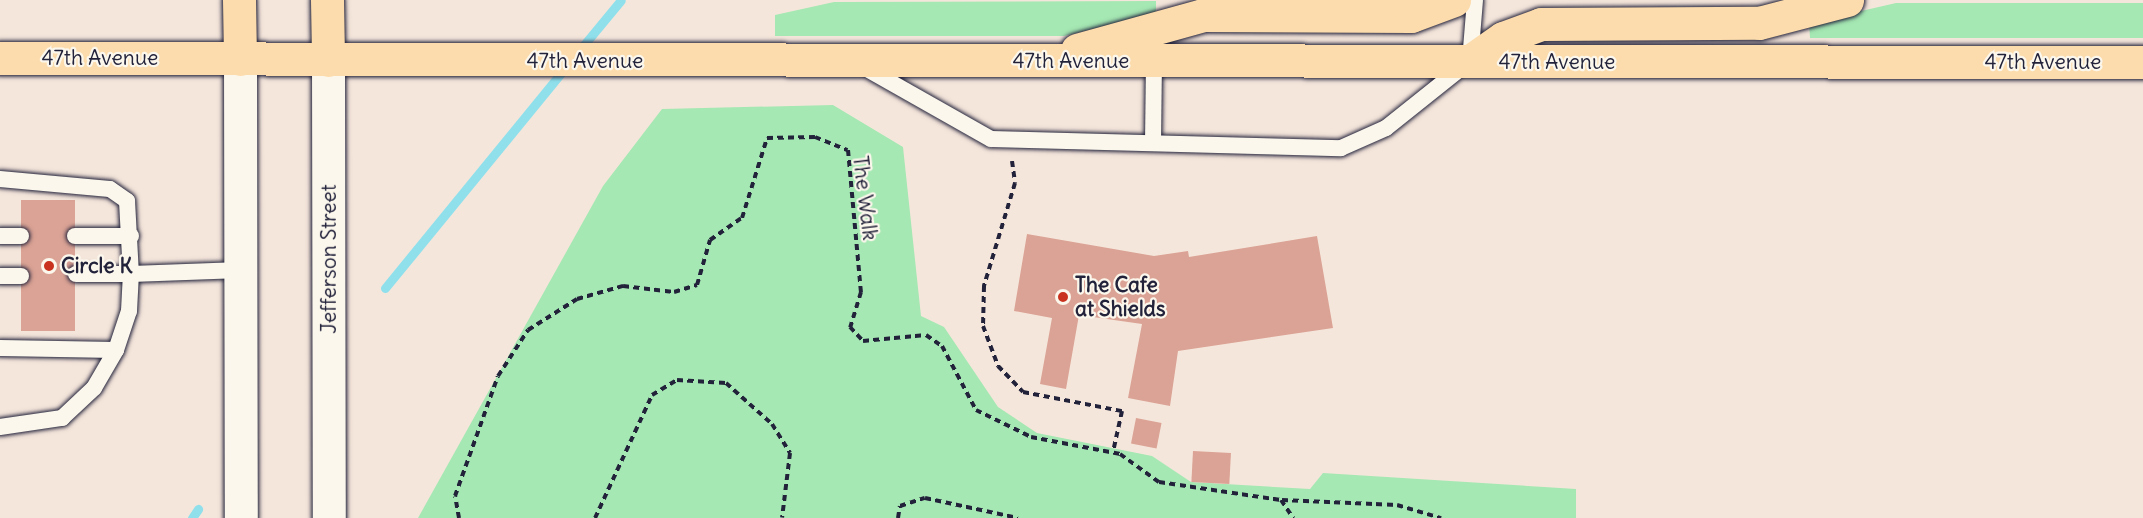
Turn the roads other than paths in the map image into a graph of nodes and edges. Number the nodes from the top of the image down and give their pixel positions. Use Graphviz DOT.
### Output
graph roads {
  1 [pos="239,0"];
  2 [pos="327,0"];
  3 [pos="1454,0"];
  4 [pos="1475,0"];
  5 [pos="1847,0"];
  6 [pos="0,58"];
  7 [pos="240,59"];
  8 [pos="328,60"];
  9 [pos="851,60"];
  10 [pos="1038,61"];
  11 [pos="1155,61"];
  12 [pos="1470,61"];
  13 [pos="2143,62"];
  14 [pos="1153,143"];
  15 [pos="0,179"];
  16 [pos="0,236"];
  17 [pos="21,236"];
  18 [pos="75,236"];
  19 [pos="131,236"];
  20 [pos="241,270"];
  21 [pos="76,274"];
  22 [pos="131,274"];
  23 [pos="0,276"];
  24 [pos="21,276"];
  25 [pos="0,348"];
  26 [pos="116,350"];
  27 [pos="0,427"];
  28 [pos="241,518"];
  29 [pos="329,518"];
  1 -- 7 [label="main road"];
  2 -- 8 [label="main road, Jefferson Street"];
  3 -- 10 [label="main road"];
  4 -- 12 [label="lane"];
  5 -- 12 [label="main road"];
  6 -- 7 [label="main road, 47th Avenue"];
  7 -- 8 [label="main road, 47th Avenue"];
  7 -- 20 [label="main road"];
  8 -- 9 [label="main road, 47th Avenue"];
  8 -- 29 [label="main road, Jefferson Street"];
  9 -- 10 [label="main road, 47th Avenue"];
  9 -- 14 [label="lane"];
  10 -- 11 [label="main road, 47th Avenue"];
  11 -- 12 [label="main road, 47th Avenue"];
  11 -- 14 [label="lane"];
  12 -- 13 [label="main road, 47th Avenue"];
  12 -- 14 [label="lane"];
  15 -- 19 [label="lane"];
  16 -- 17 [label="lane"];
  18 -- 19 [label="lane"];
  19 -- 22 [label="lane"];
  20 -- 22 [label="lane"];
  20 -- 28 [label="main road"];
  21 -- 22 [label="lane"];
  22 -- 26 [label="lane"];
  23 -- 24 [label="lane"];
  25 -- 26 [label="lane"];
  26 -- 27 [label="lane"];
}
